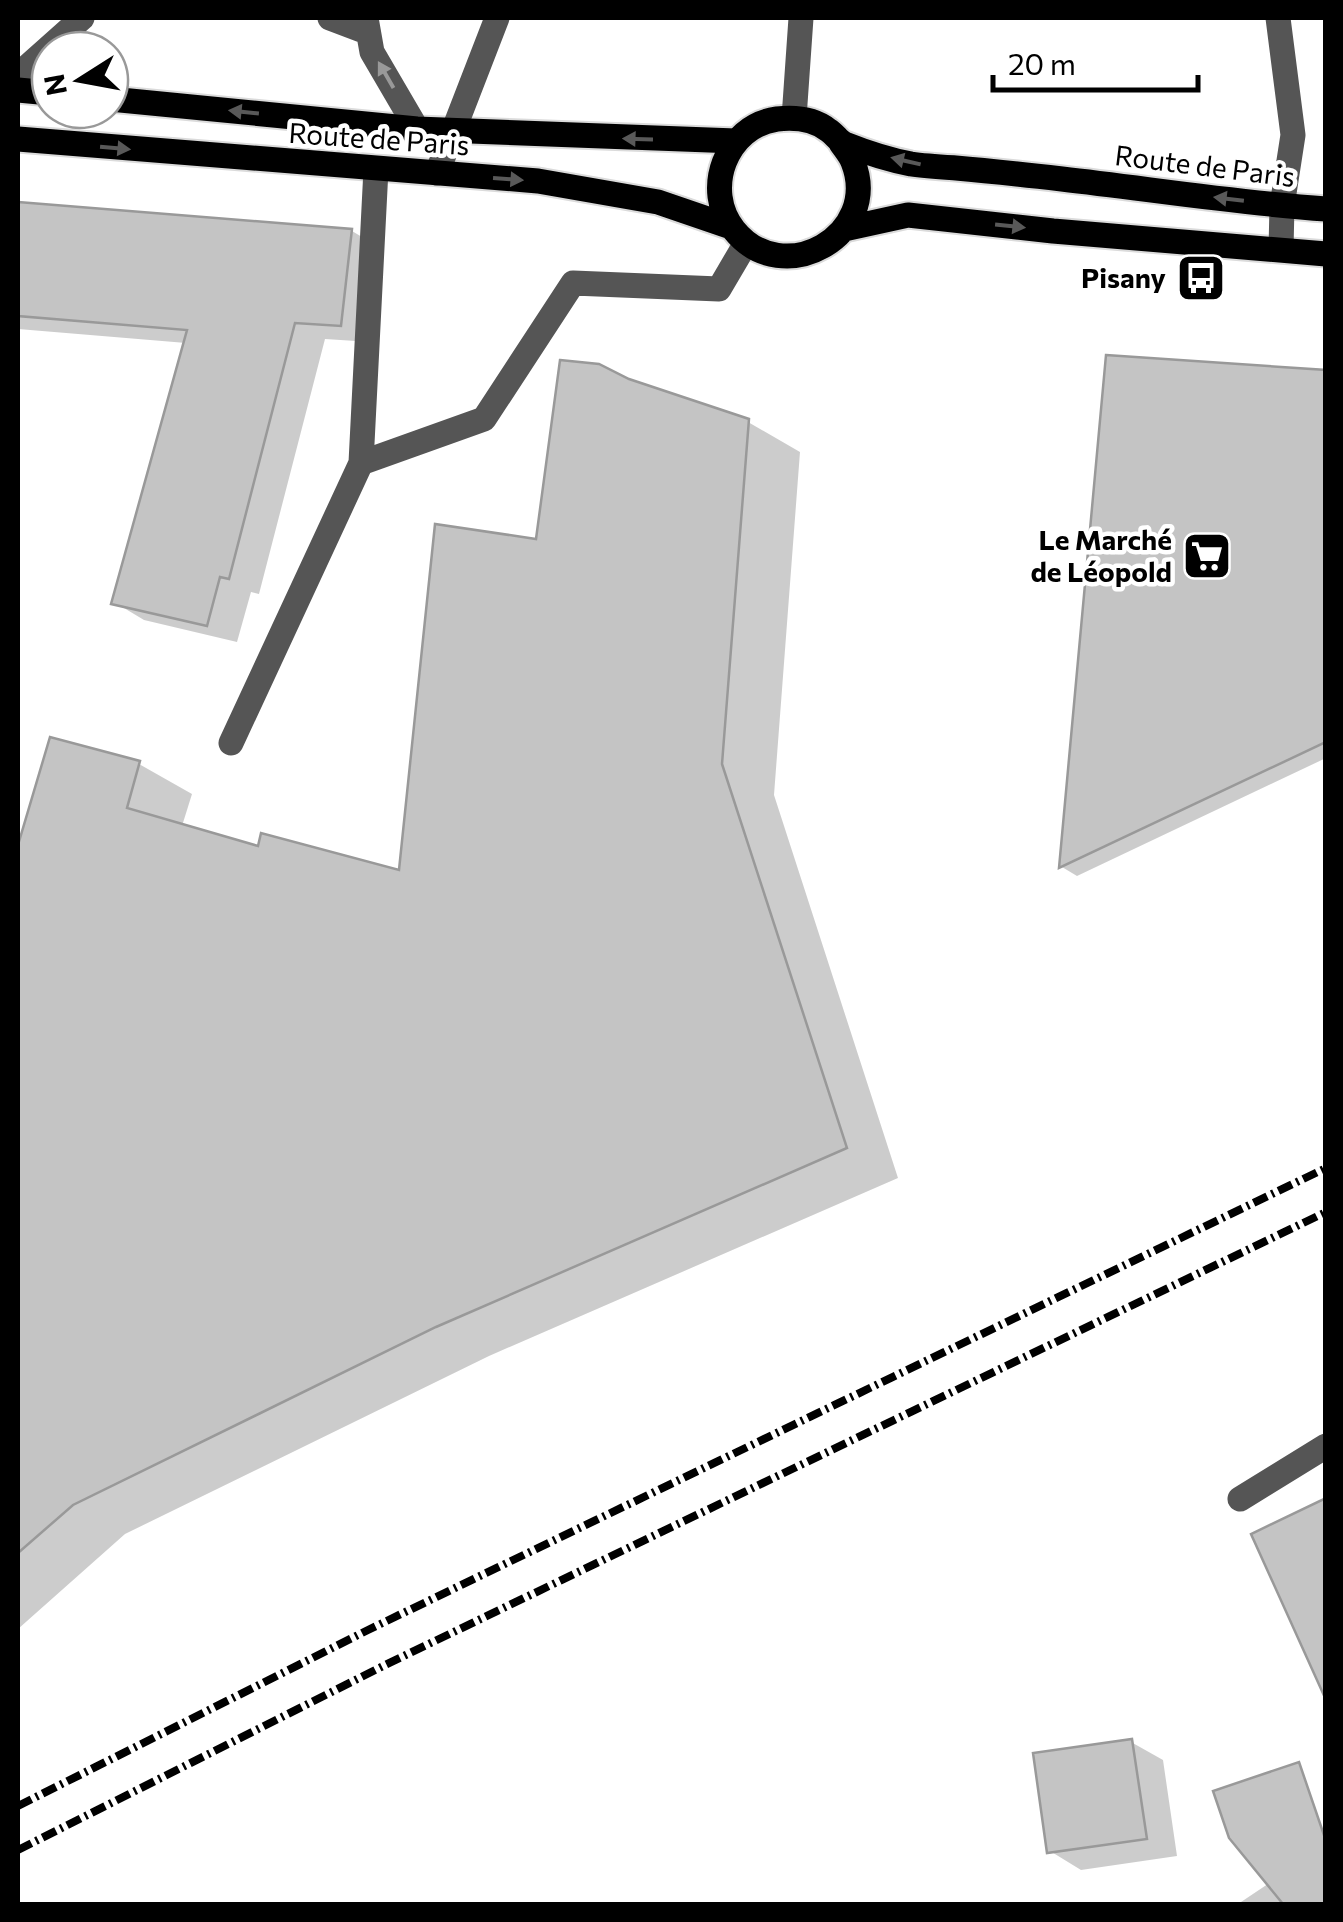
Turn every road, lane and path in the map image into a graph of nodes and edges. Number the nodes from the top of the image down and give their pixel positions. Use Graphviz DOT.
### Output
graph roads {
  1 [pos="82,18"];
  2 [pos="330,18"];
  3 [pos="497,18"];
  4 [pos="802,18"];
  5 [pos="1278,18"];
  6 [pos="367,24"];
  7 [pos="18,75"];
  8 [pos="130,101"];
  9 [pos="794,118"];
  10 [pos="416,130"];
  11 [pos="453,131"];
  12 [pos="18,140"];
  13 [pos="736,142"];
  14 [pos="842,143"];
  15 [pos="376,169"];
  16 [pos="437,174"];
  17 [pos="1282,206"];
  18 [pos="1326,209"];
  19 [pos="844,229"];
  20 [pos="739,235"];
  21 [pos="1281,249"];
  22 [pos="1326,254"];
  23 [pos="361,463"];
  24 [pos="231,743"];
  25 [pos="1326,1446"];
  26 [pos="1240,1499"];
  1 -- 7 [label="street"];
  2 -- 6 [label="street"];
  3 -- 11 [label="street"];
  4 -- 9 [label="street"];
  5 -- 17 [label="street"];
  10 -- 6 [label="street, one-way"];
  10 -- 8 [label="main road, Route de Paris, one-way"];
  9 -- 13 [label="main road, Route de Paris"];
  9 -- 14 [label="main road, Route de Paris"];
  10 -- 11 [label="main road, Route de Paris"];
  13 -- 11 [label="main road, Route de Paris, one-way"];
  11 -- 16 [label="street"];
  12 -- 15 [label="main road, Route de Paris, one-way"];
  13 -- 20 [label="main road"];
  17 -- 14 [label="main road, Route de Paris, one-way"];
  14 -- 19 [label="main road"];
  15 -- 16 [label="main road, Route de Paris"];
  15 -- 23 [label="street"];
  16 -- 20 [label="main road, Route de Paris, one-way"];
  17 -- 18 [label="main road, Route de Paris"];
  17 -- 21 [label="street"];
  19 -- 20 [label="main road, Route de Paris"];
  19 -- 21 [label="main road, Route de Paris, one-way"];
  20 -- 23 [label="street"];
  21 -- 22 [label="main road, Route de Paris"];
  23 -- 24 [label="street"];
  25 -- 26 [label="street"];
}
